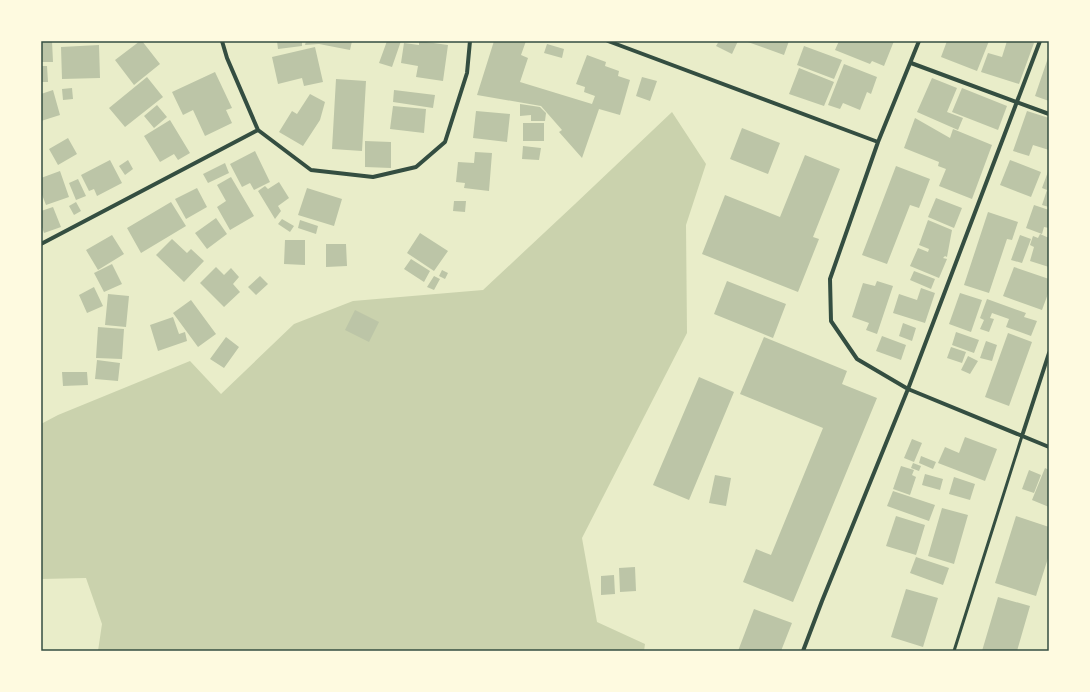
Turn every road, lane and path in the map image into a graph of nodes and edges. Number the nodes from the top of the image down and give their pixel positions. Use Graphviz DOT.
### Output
graph roads {
  1 [pos="222,41"];
  2 [pos="470,41"];
  3 [pos="608,41"];
  4 [pos="919,41"];
  5 [pos="1040,41"];
  6 [pos="911,63"];
  7 [pos="1017,103"];
  8 [pos="1049,114"];
  9 [pos="258,130"];
  10 [pos="878,142"];
  11 [pos="41,244"];
  12 [pos="1049,353"];
  13 [pos="908,390"];
  14 [pos="1022,436"];
  15 [pos="1049,447"];
  16 [pos="803,651"];
  17 [pos="954,651"];
  1 -- 9 [label="street"];
  2 -- 9 [label="street"];
  3 -- 10 [label="street"];
  4 -- 6 [label="street"];
  5 -- 7 [label="street"];
  6 -- 7 [label="street"];
  6 -- 10 [label="street"];
  7 -- 8 [label="street"];
  7 -- 13 [label="street"];
  9 -- 11 [label="street"];
  10 -- 13 [label="street"];
  12 -- 14 [label="street"];
  13 -- 14 [label="street"];
  13 -- 16 [label="street"];
  14 -- 15 [label="street"];
  14 -- 17 [label="lane"];
}
